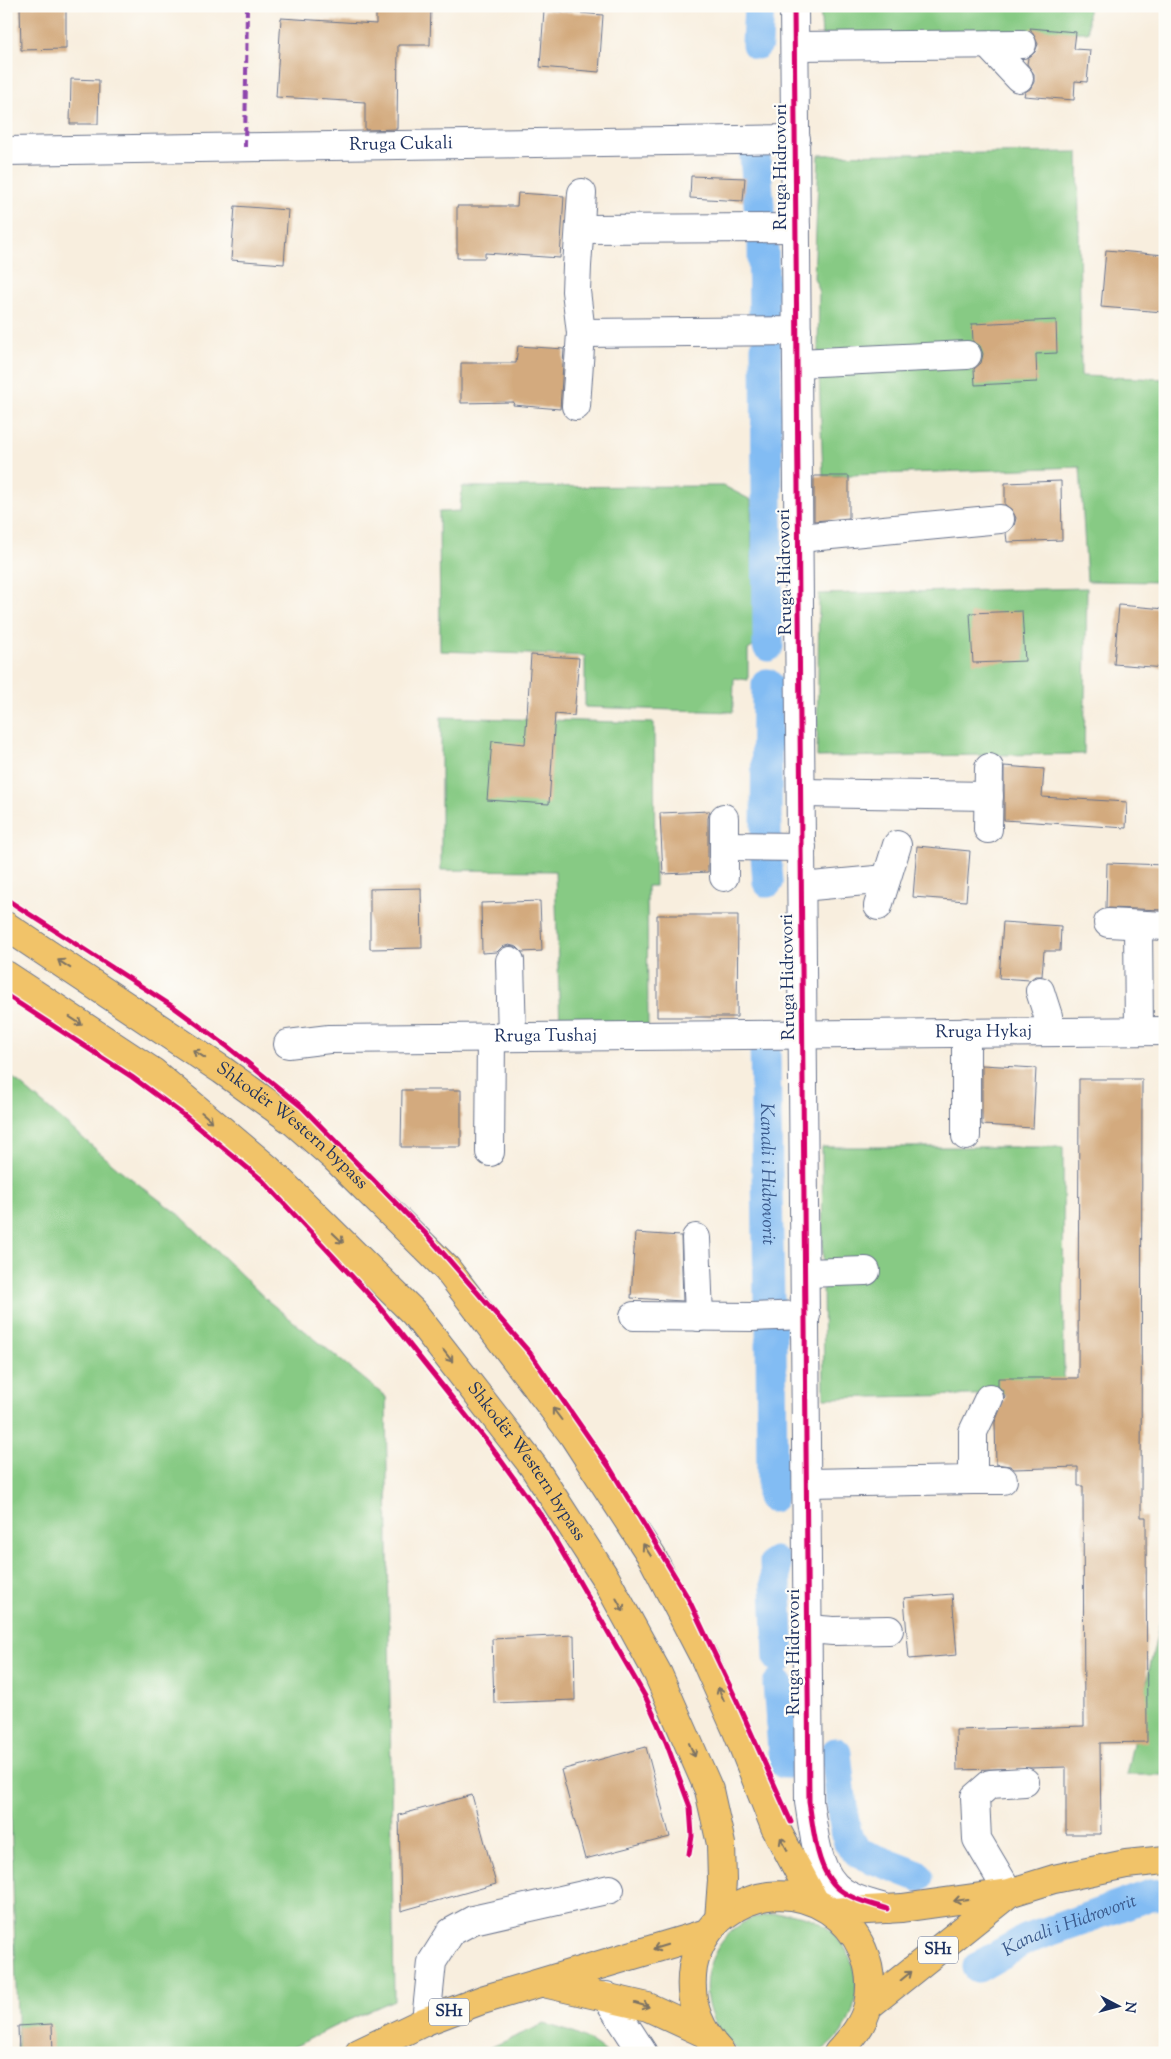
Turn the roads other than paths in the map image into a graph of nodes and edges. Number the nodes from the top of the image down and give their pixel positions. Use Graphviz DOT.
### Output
graph roads {
  1 [pos="794,6"];
  2 [pos="1022,44"];
  3 [pos="988,45"];
  4 [pos="795,46"];
  5 [pos="1019,78"];
  6 [pos="796,139"];
  7 [pos="6,151"];
  8 [pos="582,193"];
  9 [pos="796,228"];
  10 [pos="580,229"];
  11 [pos="798,331"];
  12 [pos="581,333"];
  13 [pos="967,355"];
  14 [pos="798,363"];
  15 [pos="576,406"];
  16 [pos="1000,519"];
  17 [pos="799,538"];
  18 [pos="989,768"];
  19 [pos="802,793"];
  20 [pos="989,796"];
  21 [pos="724,818"];
  22 [pos="988,829"];
  23 [pos="724,846"];
  24 [pos="897,846"];
  25 [pos="802,847"];
  26 [pos="724,877"];
  27 [pos="886,880"];
  28 [pos="802,887"];
  29 [pos="878,906"];
  30 [pos="1108,923"];
  31 [pos="1152,925"];
  32 [pos="6,926"];
  33 [pos="510,961"];
  34 [pos="6,975"];
  35 [pos="1040,991"];
  36 [pos="1152,1031"];
  37 [pos="966,1032"];
  38 [pos="1048,1032"];
  39 [pos="804,1034"];
  40 [pos="501,1037"];
  41 [pos="288,1044"];
  42 [pos="966,1136"];
  43 [pos="490,1152"];
  44 [pos="696,1238"];
  45 [pos="866,1271"];
  46 [pos="806,1273"];
  47 [pos="806,1315"];
  48 [pos="634,1316"];
  49 [pos="699,1317"];
  50 [pos="989,1398"];
  51 [pos="973,1480"];
  52 [pos="1003,1480"];
  53 [pos="808,1483"];
  54 [pos="808,1629"];
  55 [pos="889,1630"];
  56 [pos="1025,1782"];
  57 [pos="812,1816"];
  58 [pos="1165,1860"];
  59 [pos="610,1889"];
  60 [pos="1009,1893"];
  61 [pos="822,1906"];
  62 [pos="887,1909"];
  63 [pos="713,1926"];
  64 [pos="544,1983"];
  65 [pos="606,1996"];
  66 [pos="868,2006"];
  67 [pos="426,2020"];
  68 [pos="713,2046"];
  69 [pos="359,2053"];
  70 [pos="642,2053"];
  71 [pos="838,2053"];
  1 -- 4 [label="street, Rruga Hidrovori"];
  2 -- 3 [label="street"];
  3 -- 4 [label="street"];
  3 -- 5 [label="street"];
  4 -- 6 [label="street, Rruga Hidrovori"];
  6 -- 7 [label="street, Rruga Cukali"];
  6 -- 9 [label="street, Rruga Hidrovori"];
  8 -- 10 [label="street"];
  9 -- 10 [label="street"];
  9 -- 11 [label="street, Rruga Hidrovori"];
  10 -- 12 [label="street"];
  11 -- 12 [label="street"];
  11 -- 14 [label="street, Rruga Hidrovori"];
  12 -- 15 [label="street"];
  13 -- 14 [label="street"];
  14 -- 17 [label="street, Rruga Hidrovori"];
  16 -- 17 [label="street"];
  17 -- 19 [label="street, Rruga Hidrovori"];
  18 -- 20 [label="street"];
  19 -- 20 [label="street"];
  19 -- 25 [label="street, Rruga Hidrovori"];
  20 -- 22 [label="street"];
  21 -- 23 [label="street"];
  23 -- 25 [label="street"];
  23 -- 26 [label="street"];
  24 -- 27 [label="street"];
  25 -- 28 [label="street, Rruga Hidrovori"];
  27 -- 28 [label="street"];
  27 -- 29 [label="street"];
  28 -- 39 [label="street, Rruga Hidrovori"];
  30 -- 31 [label="street"];
  31 -- 36 [label="street"];
  61 -- 32 [label="main road, Shkodër Western bypass, one-way"];
  33 -- 40 [label="street"];
  34 -- 63 [label="main road, Shkodër Western bypass, one-way"];
  35 -- 38 [label="street"];
  36 -- 38 [label="street, Rruga Hykaj"];
  37 -- 38 [label="street, Rruga Hykaj"];
  37 -- 39 [label="street, Rruga Hykaj"];
  37 -- 42 [label="street"];
  39 -- 40 [label="street, Rruga Tushaj"];
  39 -- 46 [label="street, Rruga Hidrovori"];
  40 -- 41 [label="street, Rruga Tushaj"];
  40 -- 43 [label="street"];
  44 -- 49 [label="street"];
  45 -- 46 [label="street"];
  46 -- 47 [label="street, Rruga Hidrovori"];
  47 -- 49 [label="street"];
  47 -- 53 [label="street, Rruga Hidrovori"];
  48 -- 49 [label="street"];
  50 -- 51 [label="street"];
  51 -- 52 [label="street"];
  51 -- 53 [label="street"];
  53 -- 54 [label="street, Rruga Hidrovori"];
  54 -- 55 [label="street"];
  54 -- 57 [label="street, Rruga Hidrovori"];
  56 -- 60 [label="street"];
  57 -- 61 [label="street, Rruga Hidrovori"];
  57 -- 62 [label="street, Rruga Hidrovori"];
  58 -- 60 [label="main road, SH1"];
  59 -- 67 [label="street"];
  60 -- 62 [label="main road, SH1, one-way"];
  66 -- 60 [label="main road, SH1, one-way"];
  61 -- 62 [label="main road, SH1"];
  61 -- 63 [label="main road, SH1"];
  61 -- 66 [label="main road, SH1"];
  63 -- 64 [label="main road, SH1, one-way"];
  63 -- 68 [label="main road, SH1"];
  64 -- 65 [label="main road, SH1"];
  64 -- 67 [label="main road, SH1"];
  65 -- 68 [label="main road, SH1, one-way"];
  65 -- 70 [label="street"];
  66 -- 71 [label="main road, SH1"];
  67 -- 69 [label="main road, SH1"];
}
